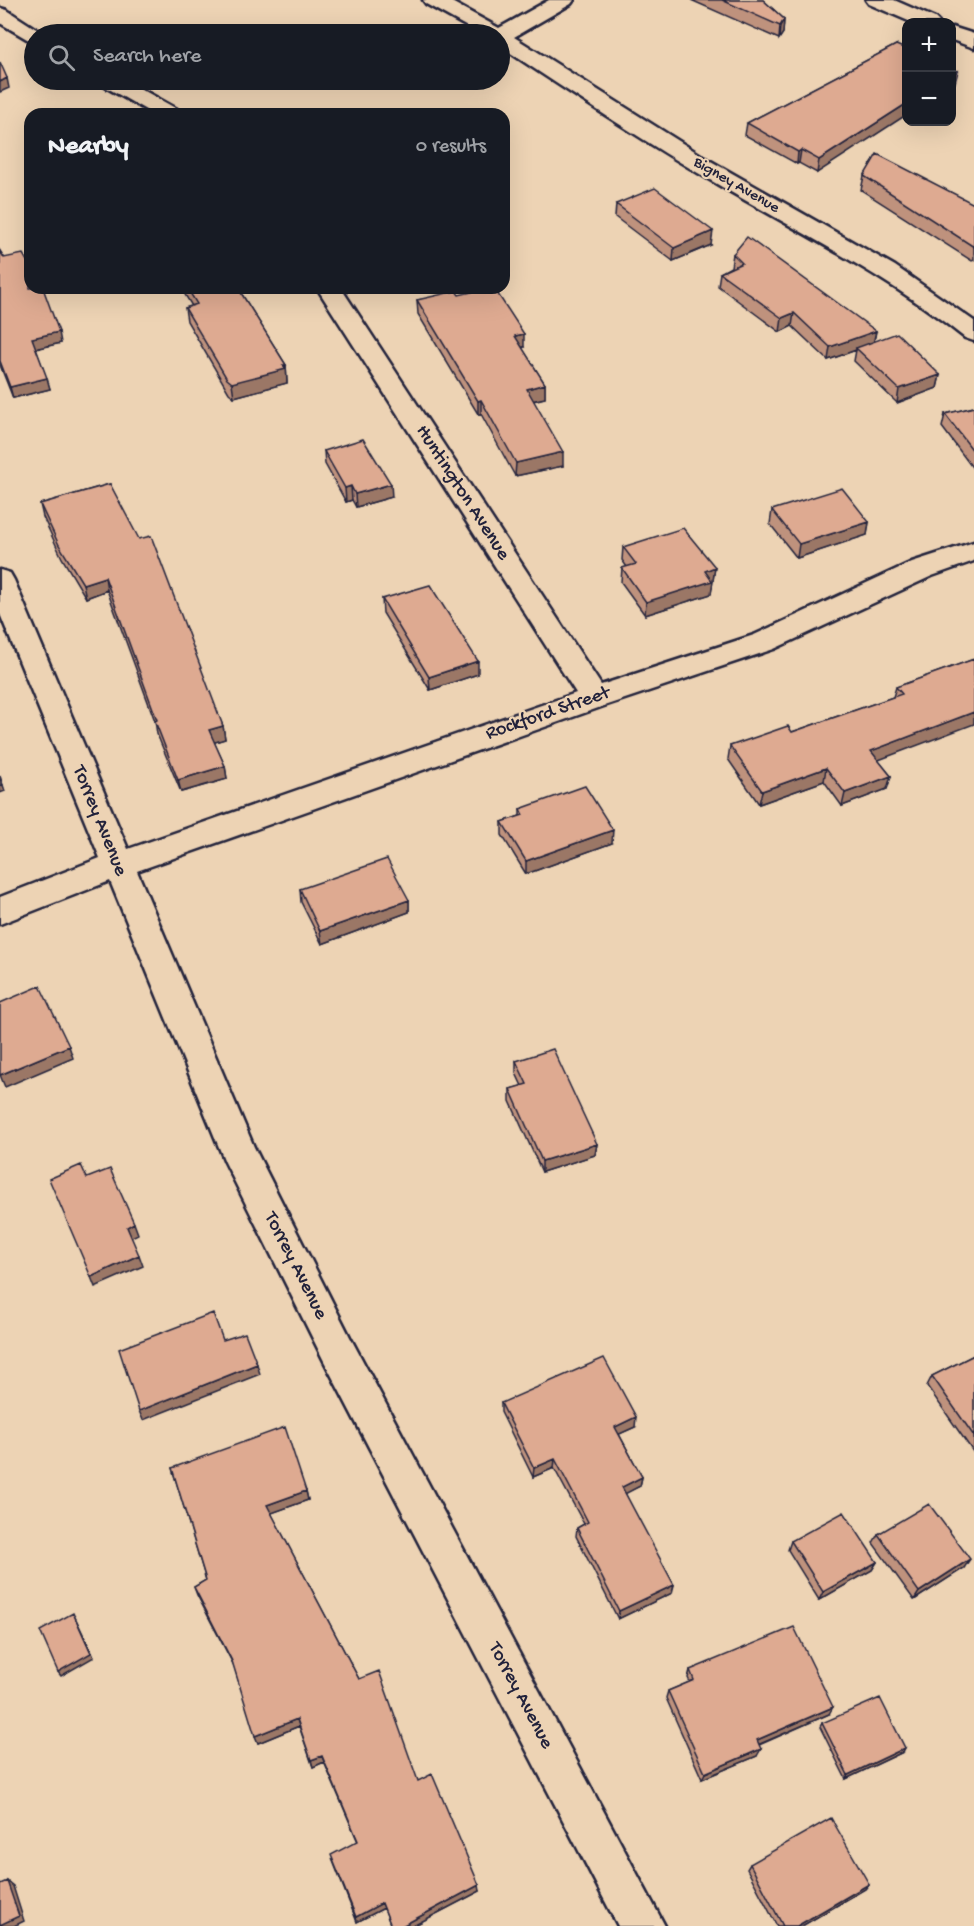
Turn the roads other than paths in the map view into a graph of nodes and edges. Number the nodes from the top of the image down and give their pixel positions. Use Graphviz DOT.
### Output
graph roads {
  1 [pos="433,0"];
  2 [pos="564,0"];
  3 [pos="876,0"];
  4 [pos="0,14"];
  5 [pos="919,18"];
  6 [pos="476,24"];
  7 [pos="24,29"];
  8 [pos="510,29"];
  9 [pos="956,35"];
  10 [pos="974,42"];
  11 [pos="510,44"];
  12 [pos="127,90"];
  13 [pos="159,108"];
  14 [pos="333,294"];
  15 [pos="974,333"];
  16 [pos="974,551"];
  17 [pos="0,580"];
  18 [pos="594,698"];
  19 [pos="117,865"];
  20 [pos="0,911"];
  21 [pos="642,1926"];
  1 -- 6 [label="street, Bigney Avenue"];
  2 -- 8 [label="street"];
  3 -- 5 [label="street"];
  4 -- 7 [label="street"];
  9 -- 10 [label="street"];
  11 -- 15 [label="street, Bigney Avenue"];
  12 -- 13 [label="street"];
  14 -- 18 [label="street, Huntington Avenue"];
  16 -- 18 [label="street, Rockford Street"];
  17 -- 19 [label="street, Torrey Avenue"];
  18 -- 19 [label="street, Rockford Street"];
  19 -- 20 [label="street, Rockford Street"];
  19 -- 21 [label="street, Torrey Avenue"];
}
